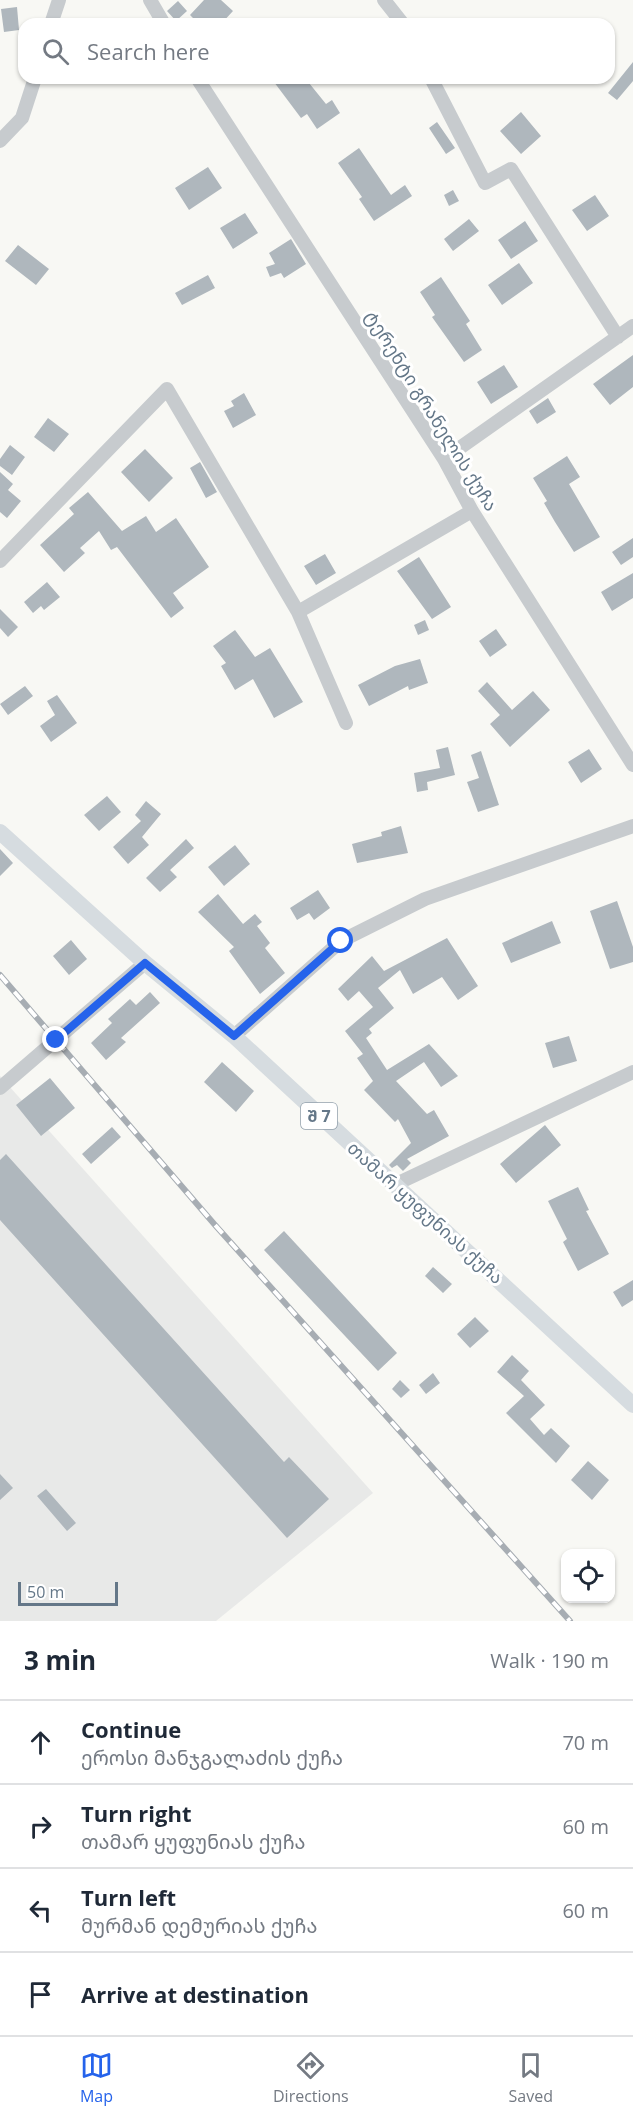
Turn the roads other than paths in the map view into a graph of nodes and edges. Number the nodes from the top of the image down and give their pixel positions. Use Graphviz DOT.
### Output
graph roads {
  1 [pos="59,0"];
  2 [pos="150,0"];
  3 [pos="384,0"];
  4 [pos="53,18"];
  5 [pos="160,18"];
  6 [pos="398,18"];
  7 [pos="33,84"];
  8 [pos="200,84"];
  9 [pos="434,84"];
  10 [pos="5,131"];
  11 [pos="0,141"];
  12 [pos="633,326"];
  13 [pos="618,337"];
  14 [pos="444,459"];
  15 [pos="472,511"];
  16 [pos="0,561"];
  17 [pos="298,612"];
  18 [pos="346,723"];
  19 [pos="633,765"];
  20 [pos="633,826"];
  21 [pos="0,832"];
  22 [pos="145,963"];
  23 [pos="234,1036"];
  24 [pos="633,1072"];
  25 [pos="0,1088"];
  26 [pos="394,1185"];
  27 [pos="633,1405"];
  1 -- 4 [label="street"];
  2 -- 5 [label="street"];
  3 -- 6 [label="street"];
  7 -- 10 [label="street"];
  8 -- 14 [label="street, ტერენტი გრანელის ქუჩა"];
  9 -- 13 [label="street"];
  10 -- 11 [label="street"];
  12 -- 13 [label="street"];
  13 -- 14 [label="street"];
  14 -- 15 [label="street, ტერენტი გრანელის ქუჩა"];
  15 -- 17 [label="street"];
  15 -- 19 [label="street, ტერენტი გრანელის ქუჩა"];
  16 -- 17 [label="street"];
  17 -- 18 [label="street"];
  20 -- 23 [label="street"];
  21 -- 22 [label="main road, თამარ ყუფუნიას ქუჩა / შ 7"];
  22 -- 23 [label="main road, თამარ ყუფუნიას ქუჩა / შ 7"];
  22 -- 25 [label="street"];
  23 -- 26 [label="main road, თამარ ყუფუნიას ქუჩა / შ 7"];
  24 -- 26 [label="street"];
  26 -- 27 [label="main road, თამარ ყუფუნიას ქუჩა / შ 7"];
}
